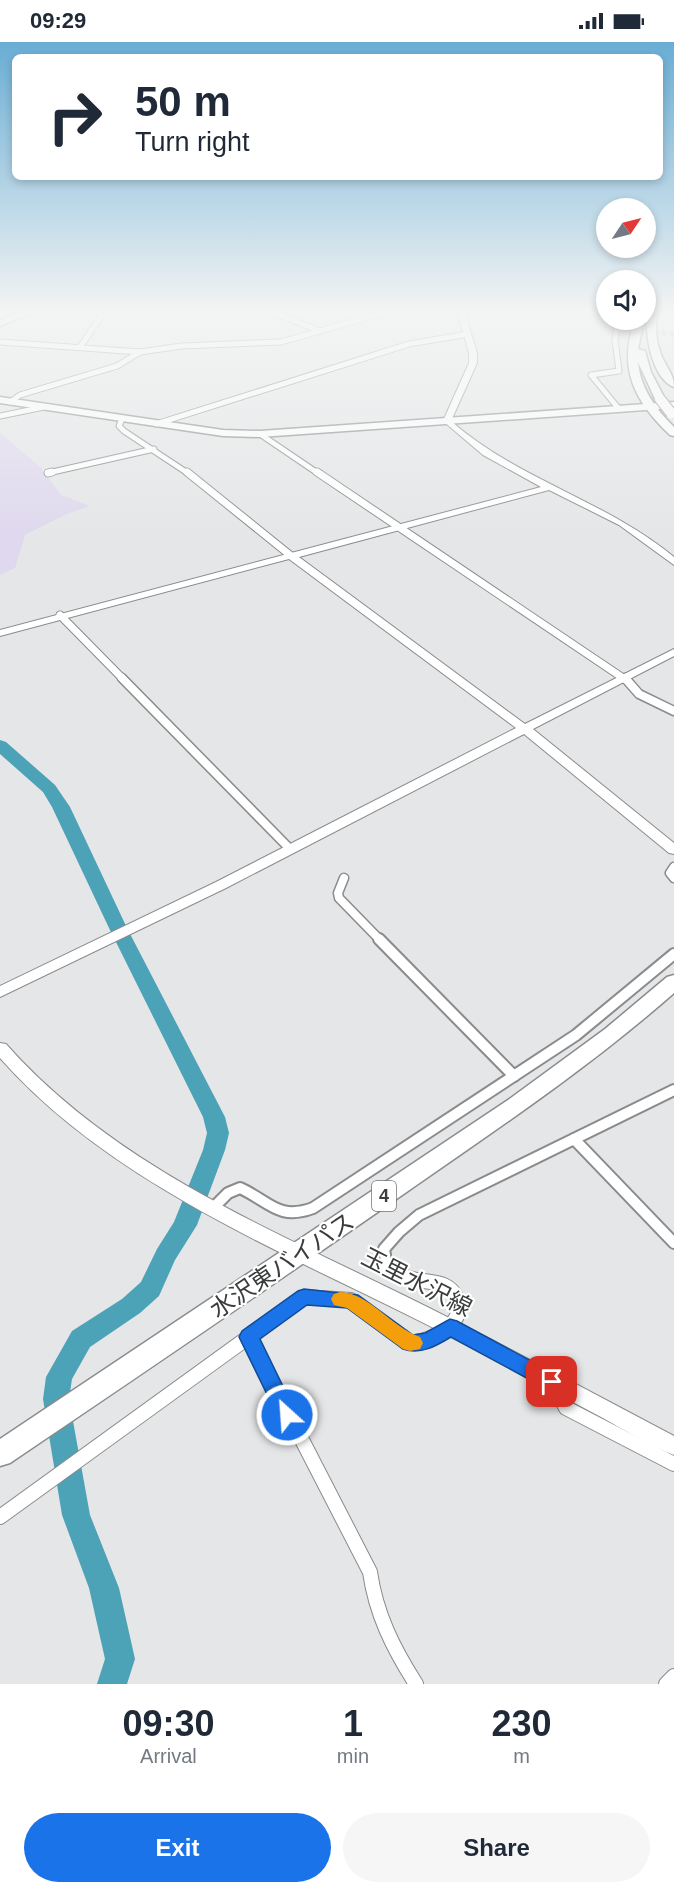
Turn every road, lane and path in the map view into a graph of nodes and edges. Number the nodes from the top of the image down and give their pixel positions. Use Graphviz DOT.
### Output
graph roads {
  1 [pos="48,387"];
  2 [pos="274,387"];
  3 [pos="463,387"];
  4 [pos="601,387"];
  5 [pos="638,387"];
  6 [pos="654,387"];
  7 [pos="5,401"];
  8 [pos="44,407"];
  9 [pos="649,407"];
  10 [pos="619,409"];
  11 [pos="673,412"];
  12 [pos="0,416"];
  13 [pos="122,419"];
  14 [pos="447,422"];
  15 [pos="156,424"];
  16 [pos="674,433"];
  17 [pos="260,434"];
  18 [pos="154,449"];
  19 [pos="48,473"];
  20 [pos="547,488"];
  21 [pos="398,526"];
  22 [pos="290,555"];
  23 [pos="674,562"];
  24 [pos="60,615"];
  25 [pos="0,633"];
  26 [pos="674,652"];
  27 [pos="624,677"];
  28 [pos="674,711"];
  29 [pos="525,729"];
  30 [pos="290,849"];
  31 [pos="674,850"];
  32 [pos="674,867"];
  33 [pos="344,878"];
  34 [pos="674,878"];
  35 [pos="674,954"];
  36 [pos="674,982"];
  37 [pos="0,992"];
  38 [pos="0,1048"];
  39 [pos="514,1076"];
  40 [pos="674,1090"];
  41 [pos="574,1139"];
  42 [pos="212,1209"];
  43 [pos="674,1243"];
  44 [pos="301,1253"];
  45 [pos="450,1327"];
  46 [pos="249,1337"];
  47 [pos="552,1382"];
  48 [pos="674,1446"];
  49 [pos="0,1454"];
  50 [pos="674,1464"];
  51 [pos="0,1517"];
  52 [pos="674,1676"];
  53 [pos="416,1684"];
  54 [pos="666,1684"];
  1 -- 7 [label="street"];
  2 -- 15 [label="street"];
  3 -- 14 [label="street"];
  4 -- 10 [label="street"];
  5 -- 9 [label="highway"];
  6 -- 11 [label="highway, bridge"];
  7 -- 8 [label="main road"];
  8 -- 12 [label="street"];
  8 -- 13 [label="main road"];
  9 -- 10 [label="main road"];
  9 -- 11 [label="main road"];
  9 -- 16 [label="highway"];
  10 -- 14 [label="main road"];
  13 -- 15 [label="main road"];
  13 -- 18 [label="street"];
  14 -- 17 [label="main road"];
  14 -- 20 [label="street"];
  15 -- 17 [label="main road"];
  17 -- 21 [label="street"];
  18 -- 19 [label="street"];
  18 -- 22 [label="street"];
  20 -- 21 [label="street"];
  20 -- 23 [label="street"];
  21 -- 22 [label="street"];
  21 -- 27 [label="street"];
  22 -- 24 [label="street"];
  22 -- 29 [label="street"];
  24 -- 25 [label="street"];
  24 -- 30 [label="street"];
  26 -- 27 [label="street"];
  27 -- 28 [label="street"];
  27 -- 29 [label="street"];
  29 -- 30 [label="street"];
  29 -- 31 [label="street"];
  30 -- 37 [label="street"];
  32 -- 34 [label="street"];
  33 -- 39 [label="street"];
  35 -- 39 [label="street"];
  36 -- 44 [label="highway, 水沢東バイパス / 4"];
  38 -- 42 [label="street, 玉里水沢線"];
  39 -- 42 [label="street"];
  40 -- 41 [label="street"];
  41 -- 43 [label="street"];
  41 -- 45 [label="street"];
  42 -- 44 [label="street, 玉里水沢線"];
  44 -- 45 [label="street, 玉里水沢線"];
  44 -- 49 [label="highway, 水沢東バイパス / 4"];
  45 -- 46 [label="street"];
  45 -- 47 [label="street, 玉里水沢線"];
  46 -- 51 [label="street"];
  46 -- 53 [label="street"];
  47 -- 48 [label="street, 玉里水沢線"];
  47 -- 50 [label="street"];
  52 -- 54 [label="street"];
}
